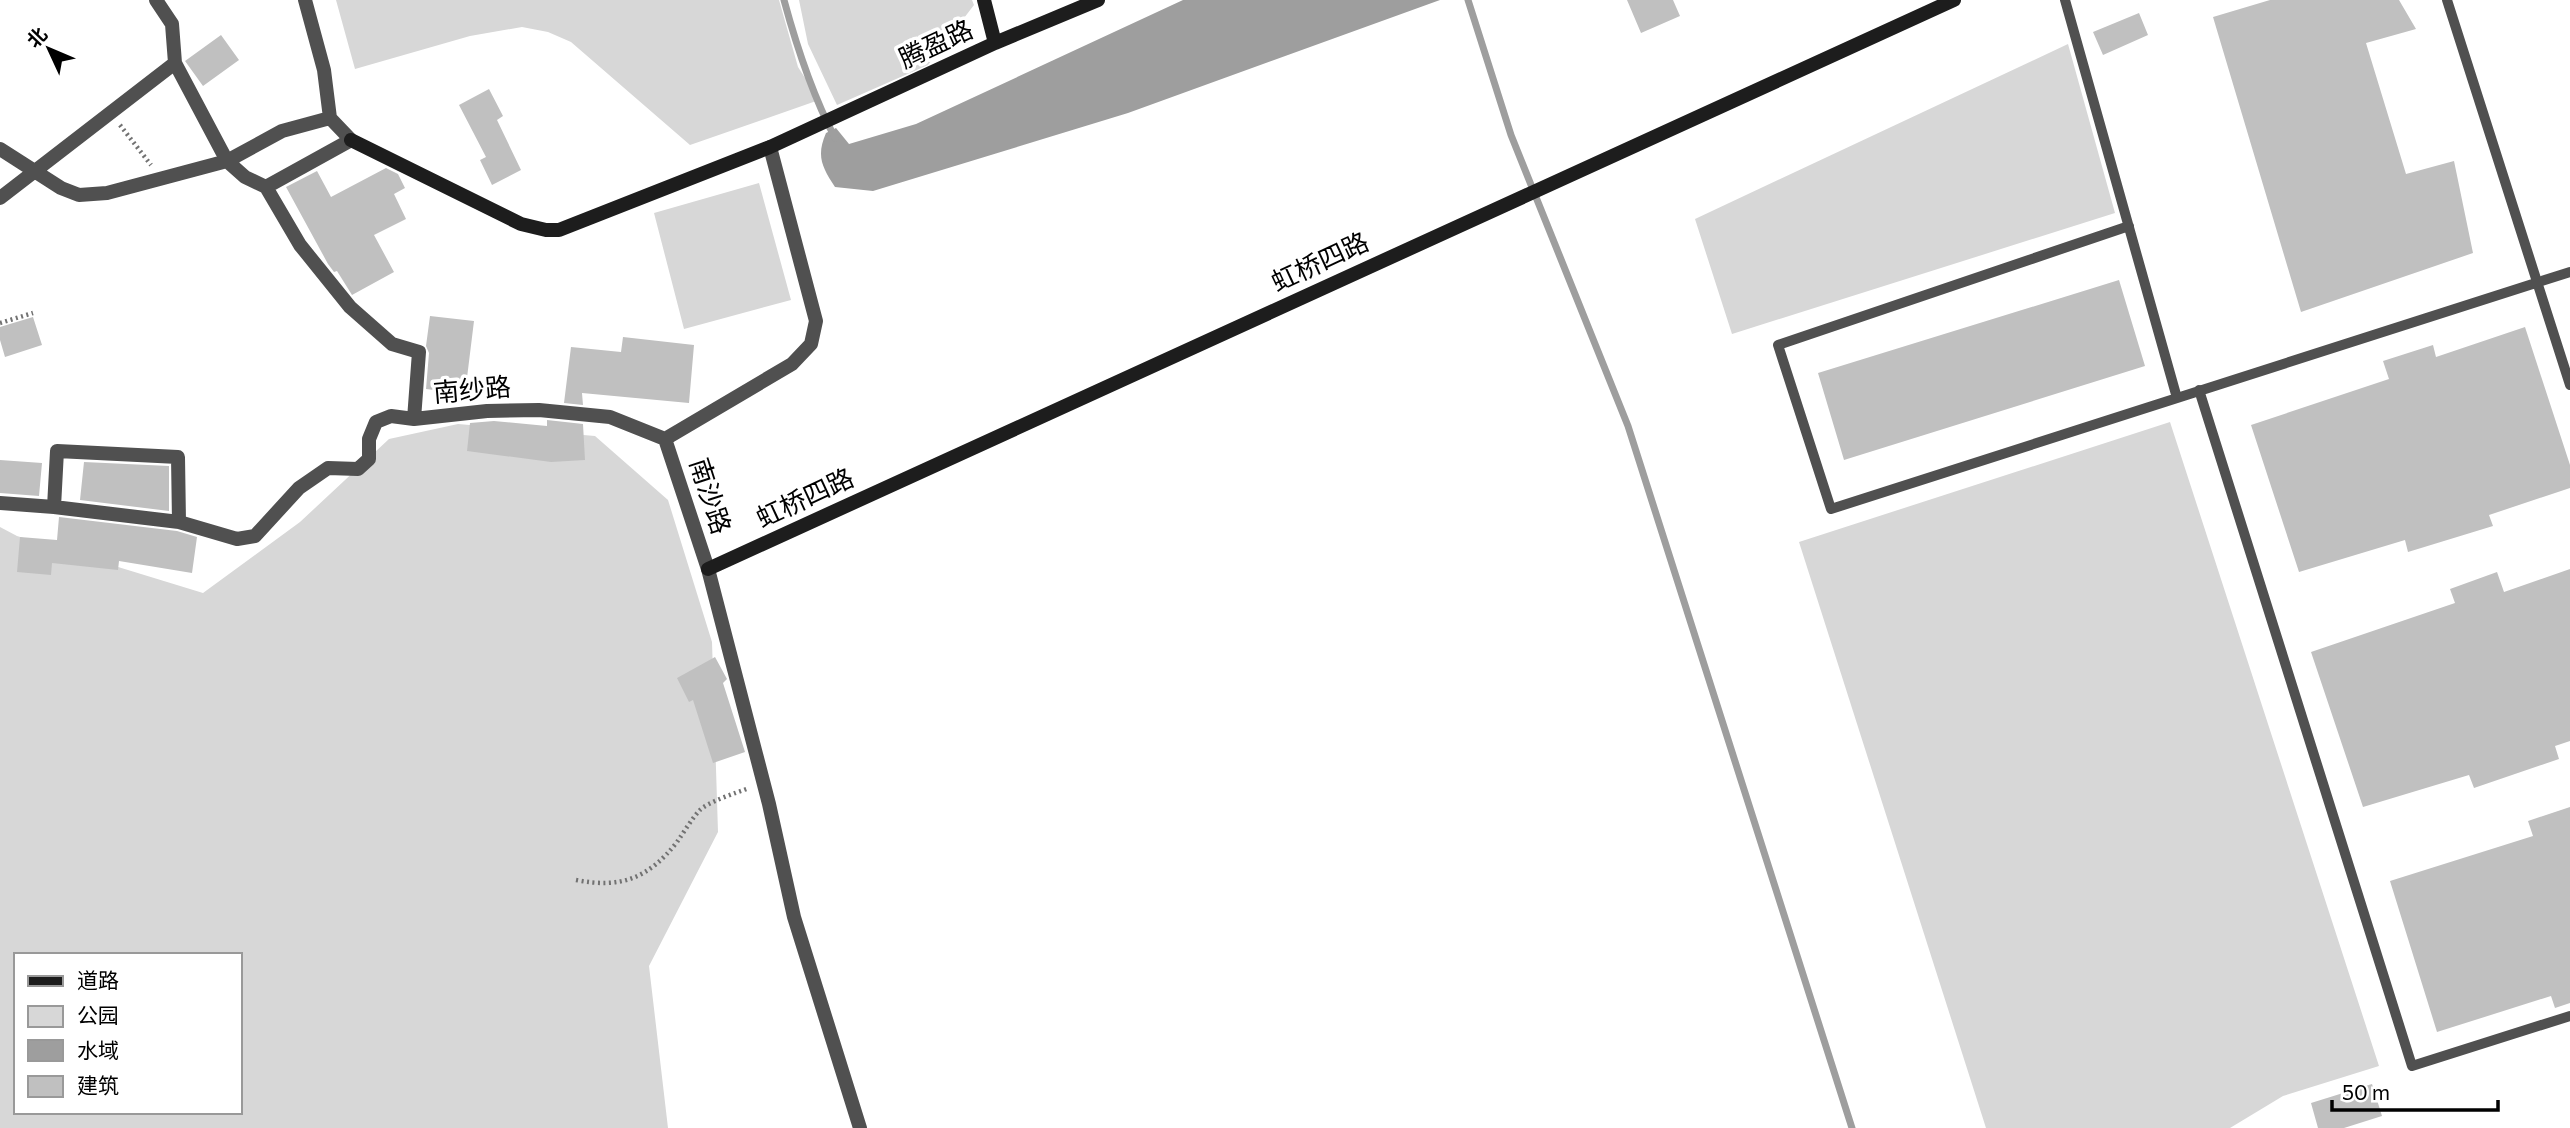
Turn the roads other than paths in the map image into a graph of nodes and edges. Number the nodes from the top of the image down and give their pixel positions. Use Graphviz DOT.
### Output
graph roads {
  1 [pos="156,0"];
  2 [pos="305,0"];
  3 [pos="984,0"];
  4 [pos="1098,0"];
  5 [pos="1954,0"];
  6 [pos="2065,0"];
  7 [pos="2447,0"];
  8 [pos="995,43"];
  9 [pos="175,63"];
  10 [pos="330,118"];
  11 [pos="352,140"];
  12 [pos="770,147"];
  13 [pos="0,149"];
  14 [pos="227,161"];
  15 [pos="35,172"];
  16 [pos="266,187"];
  17 [pos="0,198"];
  18 [pos="2129,226"];
  19 [pos="2570,272"];
  20 [pos="2536,283"];
  21 [pos="2570,385"];
  22 [pos="2199,390"];
  23 [pos="2177,398"];
  24 [pos="414,419"];
  25 [pos="665,439"];
  26 [pos="0,503"];
  27 [pos="54,507"];
  28 [pos="178,522"];
  29 [pos="708,569"];
  30 [pos="2570,1016"];
  31 [pos="860,1128"];
  1 -- 9 [label="street"];
  2 -- 10 [label="street"];
  3 -- 8 [label="street"];
  4 -- 8 [label="street, 腾盈路"];
  5 -- 29 [label="street, 虹桥四路"];
  6 -- 18 [label="lane"];
  7 -- 20 [label="lane"];
  8 -- 12 [label="street, 腾盈路"];
  9 -- 14 [label="street"];
  9 -- 15 [label="street"];
  10 -- 11 [label="street"];
  10 -- 14 [label="street"];
  11 -- 12 [label="street, 腾盈路"];
  11 -- 16 [label="street"];
  12 -- 25 [label="street"];
  13 -- 15 [label="street"];
  14 -- 15 [label="street"];
  14 -- 16 [label="street, 南纱路"];
  15 -- 17 [label="street"];
  16 -- 24 [label="street, 南纱路"];
  18 -- 23 [label="lane"];
  18 -- 23 [label="lane"];
  19 -- 20 [label="lane"];
  20 -- 21 [label="lane"];
  20 -- 22 [label="lane"];
  22 -- 23 [label="lane"];
  22 -- 30 [label="lane"];
  24 -- 25 [label="street, 南纱路"];
  24 -- 28 [label="street"];
  25 -- 29 [label="street, 南沙路"];
  26 -- 27 [label="street"];
  27 -- 28 [label="street"];
  27 -- 28 [label="street"];
  29 -- 31 [label="street, 南沙路"];
}
